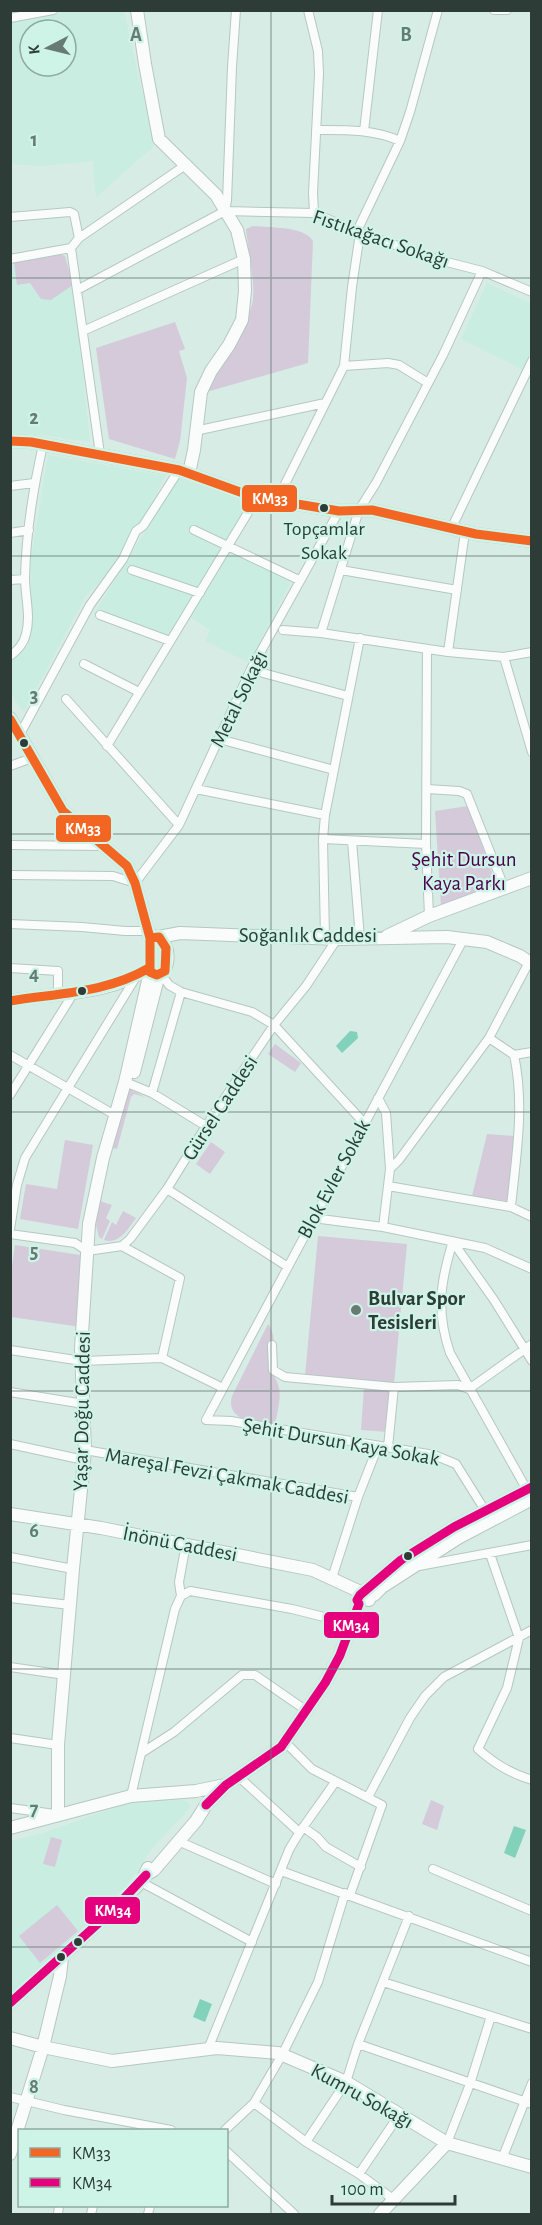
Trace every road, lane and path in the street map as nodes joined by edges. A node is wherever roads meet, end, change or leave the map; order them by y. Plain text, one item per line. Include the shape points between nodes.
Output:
1 (52, 10) edge
2 (137, 10) edge
3 (309, 10) edge
4 (378, 10) edge
5 (438, 10) edge
6 (494, 10) edge
7 (507, 10) edge
8 (234, 11) edge
9 (10, 18) edge
10 (316, 130) junction
11 (364, 131) junction
12 (400, 141) junction
13 (187, 164) junction
14 (225, 211) junction
15 (314, 213) junction
16 (10, 218) edge
17 (359, 232) junction
18 (79, 238) junction
19 (71, 248) junction
20 (10, 259) edge
21 (244, 259) junction
22 (482, 271) junction
23 (77, 290) junction
24 (531, 292) edge
25 (83, 332) junction
26 (531, 361) edge
27 (344, 366) junction
28 (529, 374) edge
29 (428, 383) junction
30 (325, 403) junction
31 (195, 431) junction
32 (10, 441) edge
33 (43, 445) junction
34 (100, 454) junction
35 (184, 471) junction
36 (34, 483) junction
37 (10, 486) edge
38 (258, 496) junction
39 (278, 500) junction
40 (359, 510) junction
41 (339, 511) junction
42 (451, 529) junction
43 (29, 530) junction
44 (194, 530) dead end
45 (465, 532) junction
46 (10, 533) edge
47 (531, 541) edge
48 (227, 546) junction
49 (132, 570) dead end
50 (341, 570) junction
51 (25, 579) junction
52 (10, 580) edge
53 (299, 580) junction
54 (457, 590) junction
55 (200, 593) junction
56 (100, 615) dead end
57 (283, 630) dead end
58 (321, 633) junction
59 (360, 638) junction
60 (170, 641) junction
61 (10, 644) edge
62 (427, 649) junction
63 (448, 652) junction
64 (531, 652) edge
65 (13, 654) edge
66 (504, 657) junction
67 (84, 664) dead end
68 (263, 673) dead end
69 (139, 692) junction
70 (348, 696) junction
71 (66, 699) dead end
72 (12, 721) edge
73 (20, 734) junction
74 (219, 739) junction
75 (107, 746) junction
76 (531, 752) edge
77 (32, 758) junction
78 (10, 766) edge
79 (334, 770) junction
80 (196, 789) junction
81 (427, 789) junction
82 (325, 814) junction
83 (179, 825) junction
84 (323, 839) junction
85 (352, 841) junction
86 (426, 844) junction
87 (10, 845) edge
88 (106, 846) junction
89 (10, 875) edge
90 (531, 878) edge
91 (135, 883) junction
92 (504, 887) junction
93 (429, 915) junction
94 (10, 924) edge
95 (155, 937) junction
96 (383, 937) junction
97 (360, 938) junction
98 (331, 939) junction
99 (463, 940) junction
100 (530, 963) edge
101 (10, 968) edge
102 (155, 972) junction
103 (136, 976) junction
104 (181, 992) junction
105 (73, 994) junction
106 (58, 996) junction
107 (11, 1001) edge
108 (274, 1025) junction
109 (489, 1038) junction
110 (531, 1052) edge
111 (10, 1055) edge
112 (514, 1055) junction
113 (28, 1065) junction
114 (125, 1082) junction
115 (67, 1087) junction
116 (152, 1093) junction
117 (10, 1095) edge
118 (378, 1098) junction
119 (115, 1115) junction
120 (365, 1124) junction
121 (206, 1126) junction
122 (390, 1169) junction
123 (15, 1176) edge
124 (388, 1186) junction
125 (167, 1189) junction
126 (511, 1207) junction
127 (531, 1217) edge
128 (313, 1218) junction
129 (383, 1227) junction
130 (10, 1229) edge
131 (10, 1234) edge
132 (453, 1241) junction
133 (122, 1246) junction
134 (87, 1251) junction
135 (288, 1267) junction
136 (531, 1269) edge
137 (272, 1345) dead end
138 (528, 1346) edge
139 (10, 1350) edge
140 (162, 1358) junction
141 (531, 1360) edge
142 (82, 1361) junction
143 (394, 1387) junction
144 (224, 1388) junction
145 (470, 1389) junction
146 (10, 1392) edge
147 (84, 1404) junction
148 (206, 1420) joint
149 (10, 1444) edge
150 (378, 1446) junction
151 (388, 1448) junction
152 (84, 1455) junction
153 (530, 1492) edge
154 (358, 1497) junction
155 (486, 1512) junction
156 (10, 1514) edge
157 (77, 1525) junction
158 (186, 1544) junction
159 (531, 1545) edge
160 (489, 1554) junction
161 (10, 1557) edge
162 (412, 1568) junction
163 (73, 1569) junction
164 (332, 1578) junction
165 (181, 1596) junction
166 (10, 1598) edge
167 (362, 1600) junction
168 (70, 1605) junction
169 (352, 1624) junction
170 (531, 1630) edge
171 (519, 1638) junction
172 (10, 1667) edge
173 (65, 1676) junction
174 (307, 1711) junction
175 (10, 1738) edge
176 (285, 1742) junction
177 (58, 1744) junction
178 (143, 1752) junction
179 (239, 1777) junction
180 (531, 1780) edge
181 (334, 1782) junction
182 (226, 1785) junction
183 (131, 1796) junction
184 (368, 1797) junction
185 (206, 1805) junction
186 (10, 1808) edge
187 (58, 1814) junction
188 (10, 1828) edge
189 (301, 1829) junction
190 (178, 1841) junction
191 (361, 1867) junction
192 (434, 1869) dead end
193 (281, 1871) junction
194 (143, 1878) junction
195 (276, 1884) junction
196 (348, 1894) junction
197 (531, 1911) edge
198 (410, 1916) junction
199 (252, 1942) junction
200 (62, 1957) junction
201 (531, 1962) edge
202 (382, 1982) junction
203 (10, 2003) edge
204 (491, 2016) junction
205 (531, 2029) edge
206 (10, 2038) edge
207 (358, 2044) junction
208 (43, 2047) junction
209 (208, 2049) junction
210 (282, 2055) junction
211 (346, 2082) junction
212 (531, 2083) edge
213 (470, 2084) junction
214 (10, 2097) edge
215 (26, 2100) junction
216 (254, 2103) junction
217 (528, 2103) edge
218 (399, 2115) junction
219 (166, 2129) edge
220 (226, 2129) edge
221 (306, 2142) junction
222 (447, 2143) junction
223 (228, 2153) edge
224 (10, 2154) edge
225 (502, 2158) junction
226 (531, 2168) edge
227 (359, 2174) junction
228 (393, 2199) junction
229 (294, 2214) edge
230 (380, 2214) edge

1 - 9 street
2 - 13 street via 159,139
3 - 10 street via 318,51
4 - 11 street
5 - 12 street
6 - 7 street
8 - 14 street
10 - 11 street
10 - 15 street
11 - 12 street
12 - 17 street
13 - 14 street via 216,195
13 - 18 street
14 - 15 street, Fıstıkağacı Sokağı
14 - 21 street via 237,230
14 - 23 street
15 - 17 street, Fıstıkağacı Sokağı
16 - 18 street via 70,212 74,214
17 - 22 street, Fıstıkağacı Sokağı
17 - 27 street
18 - 19 street
19 - 20 street
19 - 23 street
21 - 25 street
21 - 31 street via 242,320 201,392
22 - 24 street, Fıstıkağacı Sokağı
22 - 29 street
23 - 25 street
25 - 34 street
26 - 28 street
27 - 29 street via 399,365
27 - 30 street
28 - 42 street
29 - 40 street
30 - 31 street
30 - 39 street
31 - 35 street via 194,450
32 - 33 street
33 - 34 street
33 - 36 street
34 - 35 street
35 - 38 street
35 - 73 street via 136,531 123,559 90,605
36 - 37 street
36 - 43 street
38 - 39 street
38 - 48 street
39 - 41 street
40 - 41 street
40 - 42 street
40 - 50 street
41 - 53 street, Metal Sokağı
42 - 45 street
43 - 46 street
43 - 51 street
44 - 48 street
45 - 47 street
45 - 54 street
48 - 53 street
48 - 55 street
49 - 55 street
50 - 54 street
50 - 58 street
51 - 52 street
51 - 65 street via 27,627
53 - 74 street, Metal Sokağı
54 - 63 street
55 - 60 street
56 - 60 street
57 - 58 street
58 - 59 street
59 - 62 street
59 - 70 street
60 - 69 street
61 - 65 street
62 - 63 street
62 - 81 street
63 - 66 street
64 - 66 street
66 - 76 street
67 - 69 street
68 - 70 street
69 - 75 street
70 - 79 street
71 - 75 street
72 - 73 street
73 - 77 street
74 - 79 street
74 - 80 street, Metal Sokağı
75 - 83 street
77 - 78 street
77 - 88 street via 63,811
79 - 82 street
80 - 82 street
80 - 83 street, Metal Sokağı
81 - 86 street
81 - 92 street via 468,794
82 - 84 street
83 - 91 street, Metal Sokağı
84 - 85 street
84 - 98 street
85 - 86 street
85 - 97 street
86 - 93 street
87 - 88 street
88 - 91 street via 127,866
89 - 91 street via 113,876
90 - 92 street, Soğanlık Caddesi
91 - 95 street
92 - 93 street, Soğanlık Caddesi
93 - 96 street, Soğanlık Caddesi
94 - 95 street via 82,927
95 - 98 street, Soğanlık Caddesi via 180,933
95 - 102 street
95 - 102 street via 166,966
96 - 97 street, Soğanlık Caddesi
96 - 99 street
97 - 98 street, Soğanlık Caddesi
98 - 108 street, Gürsel Caddesi via 306,986
99 - 100 street via 487,942
99 - 118 street, Blok Evler Sokak
100 - 109 street
101 - 106 street via 58,971
102 - 103 street
102 - 104 street
102 - 114 street, Yaşar Doğu Caddesi
103 - 105 street
103 - 115 street
104 - 108 street via 252,1012
104 - 116 street
105 - 106 street
105 - 113 street
106 - 107 street
108 - 120 street
108 - 121 street, Gürsel Caddesi
109 - 112 street
109 - 122 street
110 - 112 street
111 - 113 street
112 - 126 street via 520,1082
113 - 115 street
113 - 117 street
114 - 116 street
114 - 119 street, Yaşar Doğu Caddesi
115 - 119 street
115 - 123 street
116 - 121 street
118 - 120 street, Blok Evler Sokak
118 - 122 street via 386,1113
119 - 134 street, Yaşar Doğu Caddesi via 89,1224
120 - 128 street, Blok Evler Sokak
121 - 125 street, Gürsel Caddesi
122 - 124 street
123 - 130 street
124 - 126 street
124 - 129 street
125 - 133 street, Gürsel Caddesi
125 - 135 street
126 - 127 street
128 - 129 street
128 - 135 street, Blok Evler Sokak
129 - 132 street
131 - 134 street via 75,1243
132 - 136 street via 485,1248
132 - 138 street
132 - 145 street via 442,1275 440,1307 450,1353
133 - 134 street
133 - 140 street via 180,1278
134 - 142 street, Yaşar Doğu Caddesi
135 - 144 street, Blok Evler Sokak
137 - 143 street via 273,1370 285,1377
138 - 141 street
138 - 145 street
139 - 142 street
140 - 142 street
140 - 144 street
142 - 147 street, Yaşar Doğu Caddesi
143 - 145 street via 458,1385
143 - 151 street
144 - 148 street, Blok Evler Sokak
145 - 153 street
146 - 147 street
147 - 152 street, Yaşar Doğu Caddesi
148 - 150 street, Şehit Dursun Kaya Sokak
149 - 152 street, Mareşal Fevzi Çakmak Caddesi
150 - 151 street, Şehit Dursun Kaya Sokak
150 - 154 street
151 - 155 street, Şehit Dursun Kaya Sokak via 434,1455 456,1464
152 - 154 street, Mareşal Fevzi Çakmak Caddesi
152 - 157 street, Yaşar Doğu Caddesi
153 - 155 street
153 - 162 street
154 - 164 street, Mareşal Fevzi Çakmak Caddesi
155 - 167 street via 401,1560
156 - 157 street, İnönü Caddesi
157 - 158 street, İnönü Caddesi
157 - 163 street, Yaşar Doğu Caddesi
158 - 164 street, İnönü Caddesi via 313,1570
158 - 165 street via 179,1582
159 - 160 street
160 - 162 street
160 - 171 street
161 - 163 street
162 - 167 street
163 - 168 street, Yaşar Doğu Caddesi
164 - 167 street, İnönü Caddesi via 348,1585
165 - 169 street via 201,1593
165 - 178 street
166 - 168 street
167 - 169 street
168 - 173 street, Yaşar Doğu Caddesi
169 - 174 street via 335,1664
170 - 171 street
171 - 180 street via 507,1688 478,1749 495,1764
171 - 184 street via 444,1677 425,1696
172 - 173 street
173 - 177 street, Yaşar Doğu Caddesi
174 - 176 street
174 - 178 street via 255,1675 242,1675 174,1732
175 - 177 street
176 - 179 street
176 - 181 street via 312,1769
177 - 187 street
178 - 183 street
179 - 182 street
179 - 189 street
181 - 184 street
181 - 189 street
182 - 183 street
182 - 185 street
183 - 187 street
184 - 191 street via 382,1805
185 - 190 street
185 - 194 street via 190,1815
186 - 187 street
187 - 188 street
189 - 191 street
189 - 193 street
190 - 194 street
190 - 195 street
191 - 196 street
192 - 197 street
193 - 195 street
193 - 196 street
194 - 199 street
194 - 200 street
195 - 199 street
196 - 198 street
196 - 210 street via 318,1982
198 - 201 street
198 - 202 street
199 - 209 street
200 - 203 street
200 - 208 street
202 - 204 street
202 - 207 street
204 - 205 street
204 - 213 street
206 - 208 street, Kumru Sokağı
207 - 211 street
207 - 213 street
208 - 209 street, Kumru Sokağı via 112,2061
208 - 215 street
209 - 210 street, Kumru Sokağı
210 - 211 street, Kumru Sokağı
210 - 216 street
211 - 218 street, Kumru Sokağı
211 - 221 street
212 - 217 street
213 - 217 street
213 - 222 street
214 - 215 street
215 - 219 street
215 - 224 street
216 - 220 street
216 - 221 street
217 - 225 street
218 - 222 street, Kumru Sokağı
218 - 227 street
221 - 227 street
222 - 225 street, Kumru Sokağı
222 - 228 street
223 - 229 street
225 - 226 street, Kumru Sokağı
227 - 228 street
228 - 230 street

